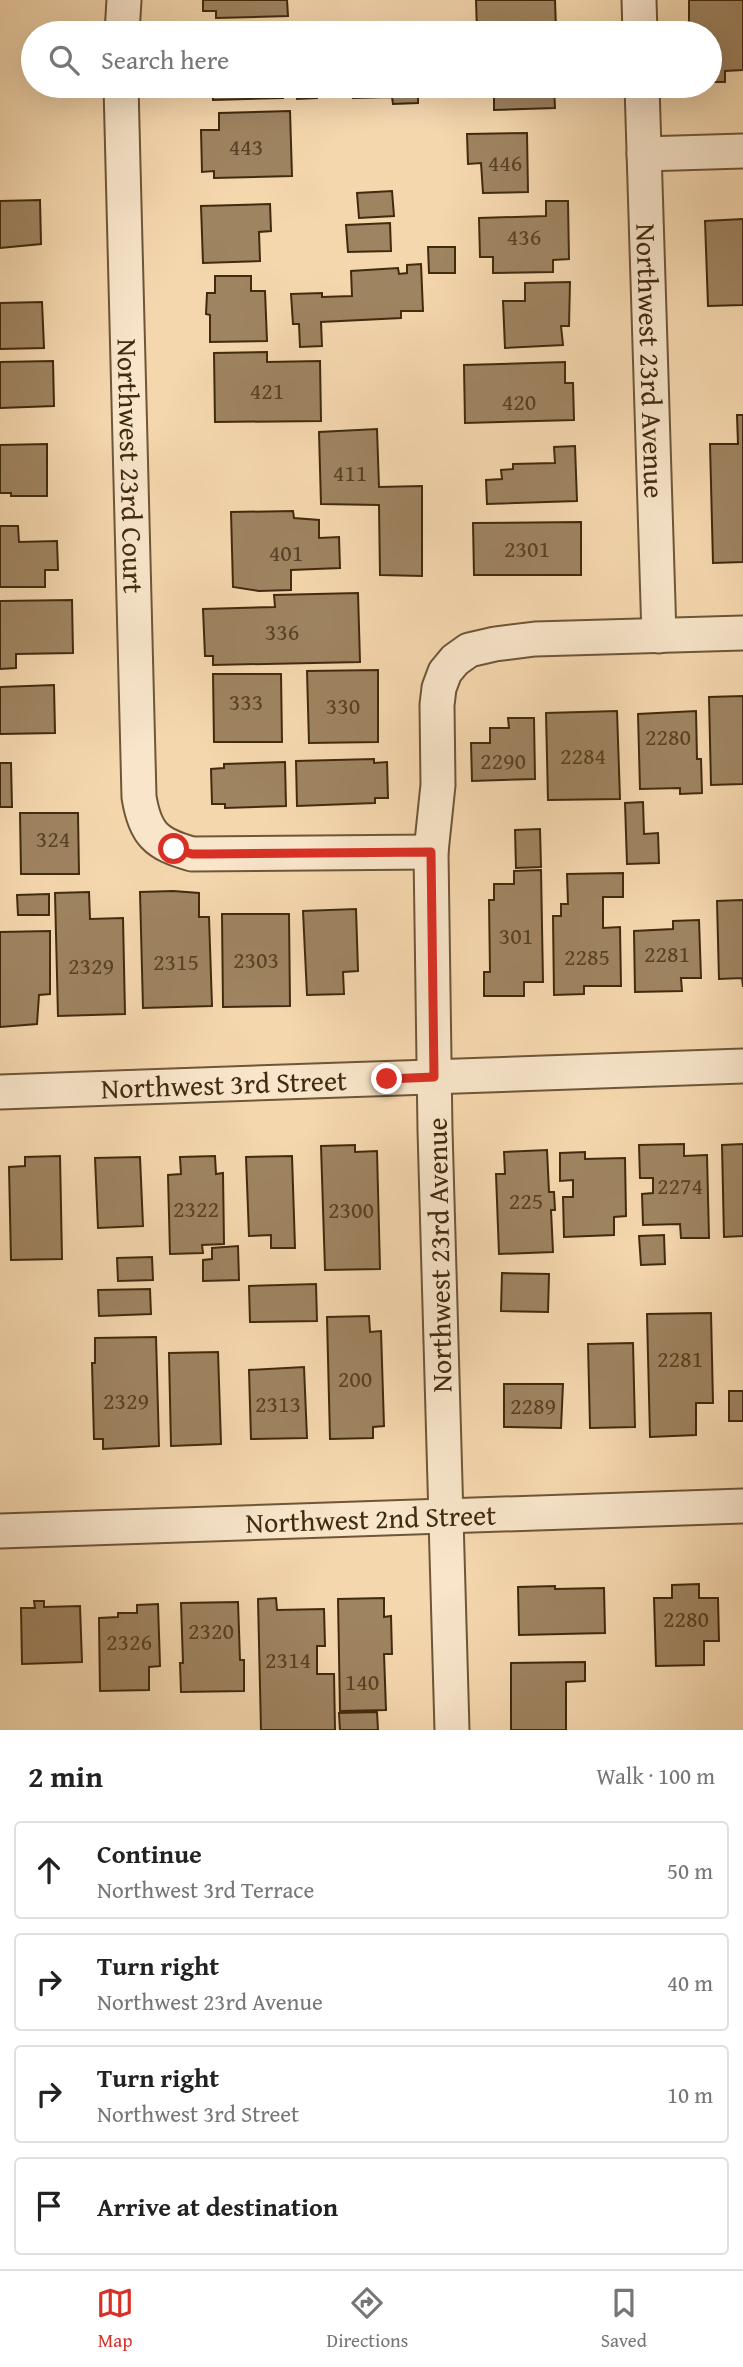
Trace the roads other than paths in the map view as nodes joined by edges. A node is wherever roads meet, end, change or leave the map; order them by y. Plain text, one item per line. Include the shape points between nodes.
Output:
1 (124, 0) edge
2 (639, 0) edge
3 (123, 21) edge
4 (640, 21) edge
5 (121, 98) edge
6 (642, 98) edge
7 (743, 151) edge
8 (644, 154) junction
9 (743, 633) edge
10 (659, 636) junction
11 (431, 852) junction
12 (743, 1066) edge
13 (434, 1077) junction
14 (0, 1092) edge
15 (743, 1506) edge
16 (446, 1516) junction
17 (0, 1531) edge
18 (452, 1730) edge

1 - 3 street
2 - 4 street
5 - 11 street, Northwest 23rd Court via 142,816 159,841 200,854
6 - 8 street, Northwest 23rd Avenue
7 - 8 street
8 - 10 street, Northwest 23rd Avenue
9 - 10 street
10 - 11 street, Northwest 23rd Avenue via 535,639 469,650 455,660 439,688 438,785
11 - 13 street, Northwest 23rd Avenue
12 - 13 street, Northwest 3rd Street
13 - 14 street, Northwest 3rd Street
13 - 16 street, Northwest 23rd Avenue
15 - 16 street, Northwest 2nd Street
16 - 17 street, Northwest 2nd Street
16 - 18 street, Northwest 23rd Avenue

